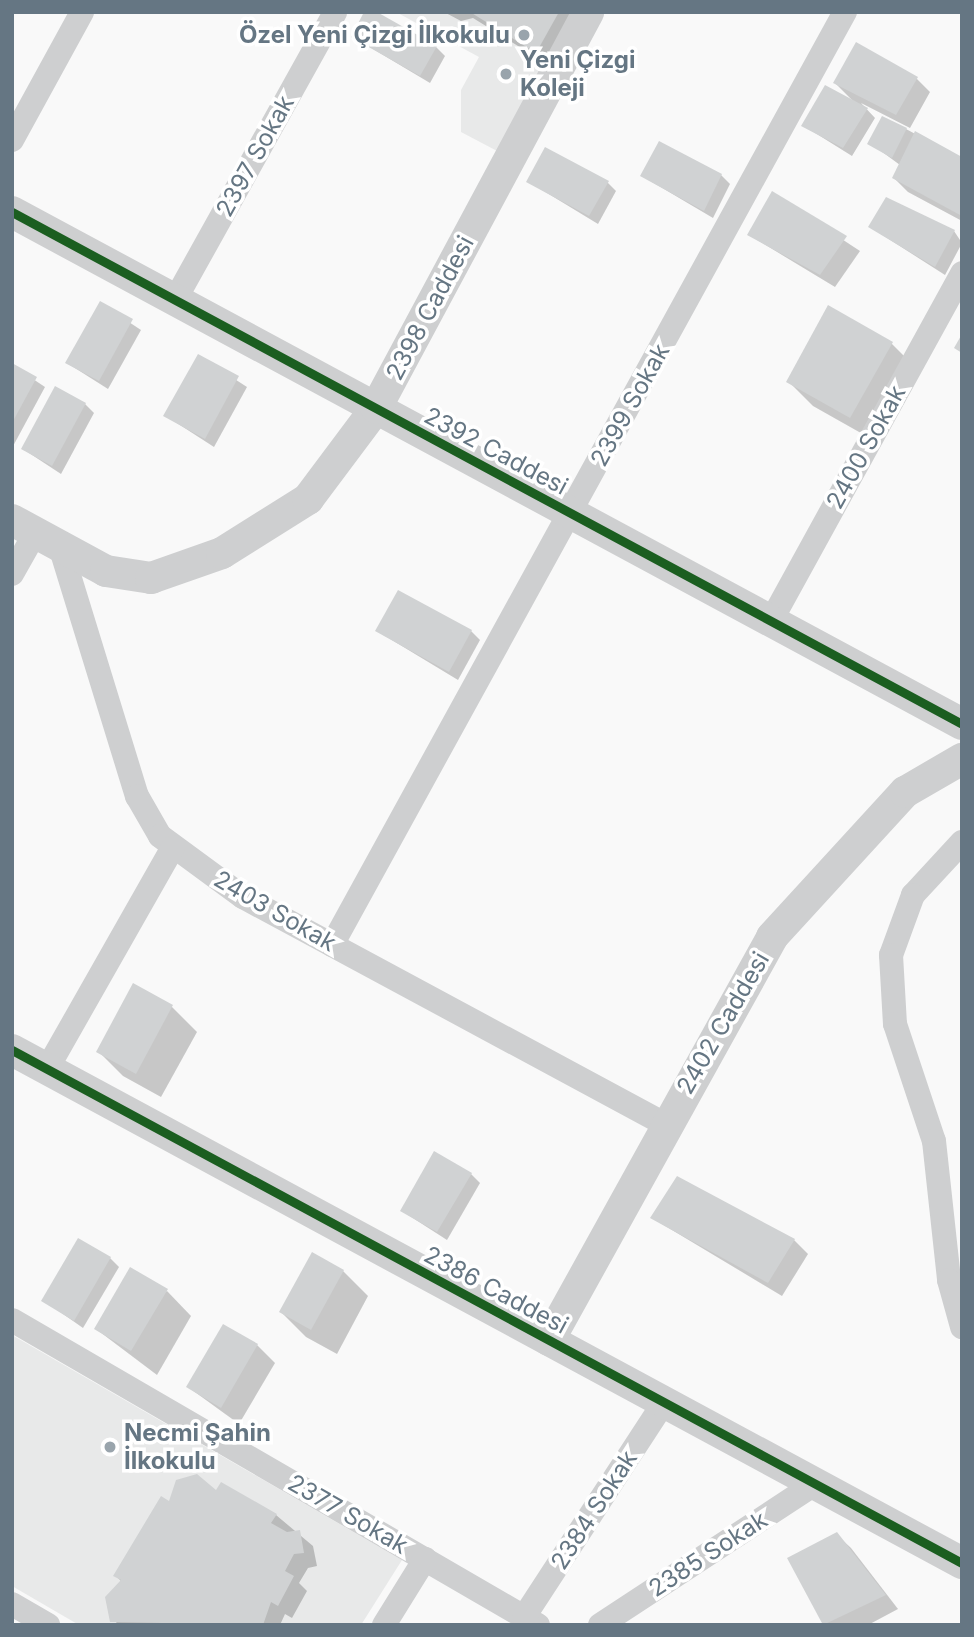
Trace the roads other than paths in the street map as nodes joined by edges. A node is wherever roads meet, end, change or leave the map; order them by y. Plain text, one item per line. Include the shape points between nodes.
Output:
1 (82, 12) edge
2 (335, 12) edge
3 (588, 12) edge
4 (845, 12) edge
5 (12, 140) edge
6 (12, 212) edge
7 (962, 274) edge
8 (175, 300) junction
9 (376, 408) junction
10 (570, 513) junction
11 (36, 533) edge
12 (12, 574) edge
13 (771, 621) junction
14 (962, 724) edge
15 (962, 759) edge
16 (962, 842) edge
17 (173, 847) junction
18 (332, 945) junction
19 (12, 1050) edge
20 (47, 1069) junction
21 (665, 1124) junction
22 (12, 1320) edge
23 (962, 1327) edge
24 (549, 1340) junction
25 (664, 1402) junction
26 (816, 1484) junction
27 (425, 1559) junction
28 (962, 1563) edge
29 (12, 1604) edge
30 (531, 1621) edge
31 (48, 1625) edge
32 (384, 1625) edge
33 (600, 1625) edge

1 - 5 street
2 - 8 street, 2397 Sokak
3 - 9 street, 2398 Caddesi
4 - 10 street, 2399 Sokak
6 - 8 street, 2392 Caddesi
7 - 13 street, 2400 Sokak
8 - 9 street, 2392 Caddesi
9 - 10 street, 2392 Caddesi
9 - 11 street, 2398 Caddesi via 308,499 222,553 151,578 127,578
10 - 13 street, 2392 Caddesi
10 - 18 street, 2399 Sokak
11 - 12 street
11 - 17 street, 2403 Sokak via 137,796 151,824
13 - 14 street, 2392 Caddesi
15 - 21 street, 2402 Caddesi via 905,792 790,912
16 - 23 street via 914,895 891,955 895,1024 934,1141 949,1280
17 - 18 street, 2403 Sokak via 243,897
17 - 20 street
18 - 21 street, 2403 Sokak
19 - 20 street, 2386 Caddesi
20 - 24 street, 2386 Caddesi
21 - 24 street, 2402 Caddesi
22 - 27 street, 2377 Sokak
24 - 25 street, 2386 Caddesi
25 - 26 street, 2386 Caddesi
25 - 30 street, 2384 Sokak
26 - 28 street, 2386 Caddesi
26 - 33 street, 2385 Sokak
27 - 30 street, 2377 Sokak
27 - 32 street
29 - 31 street

